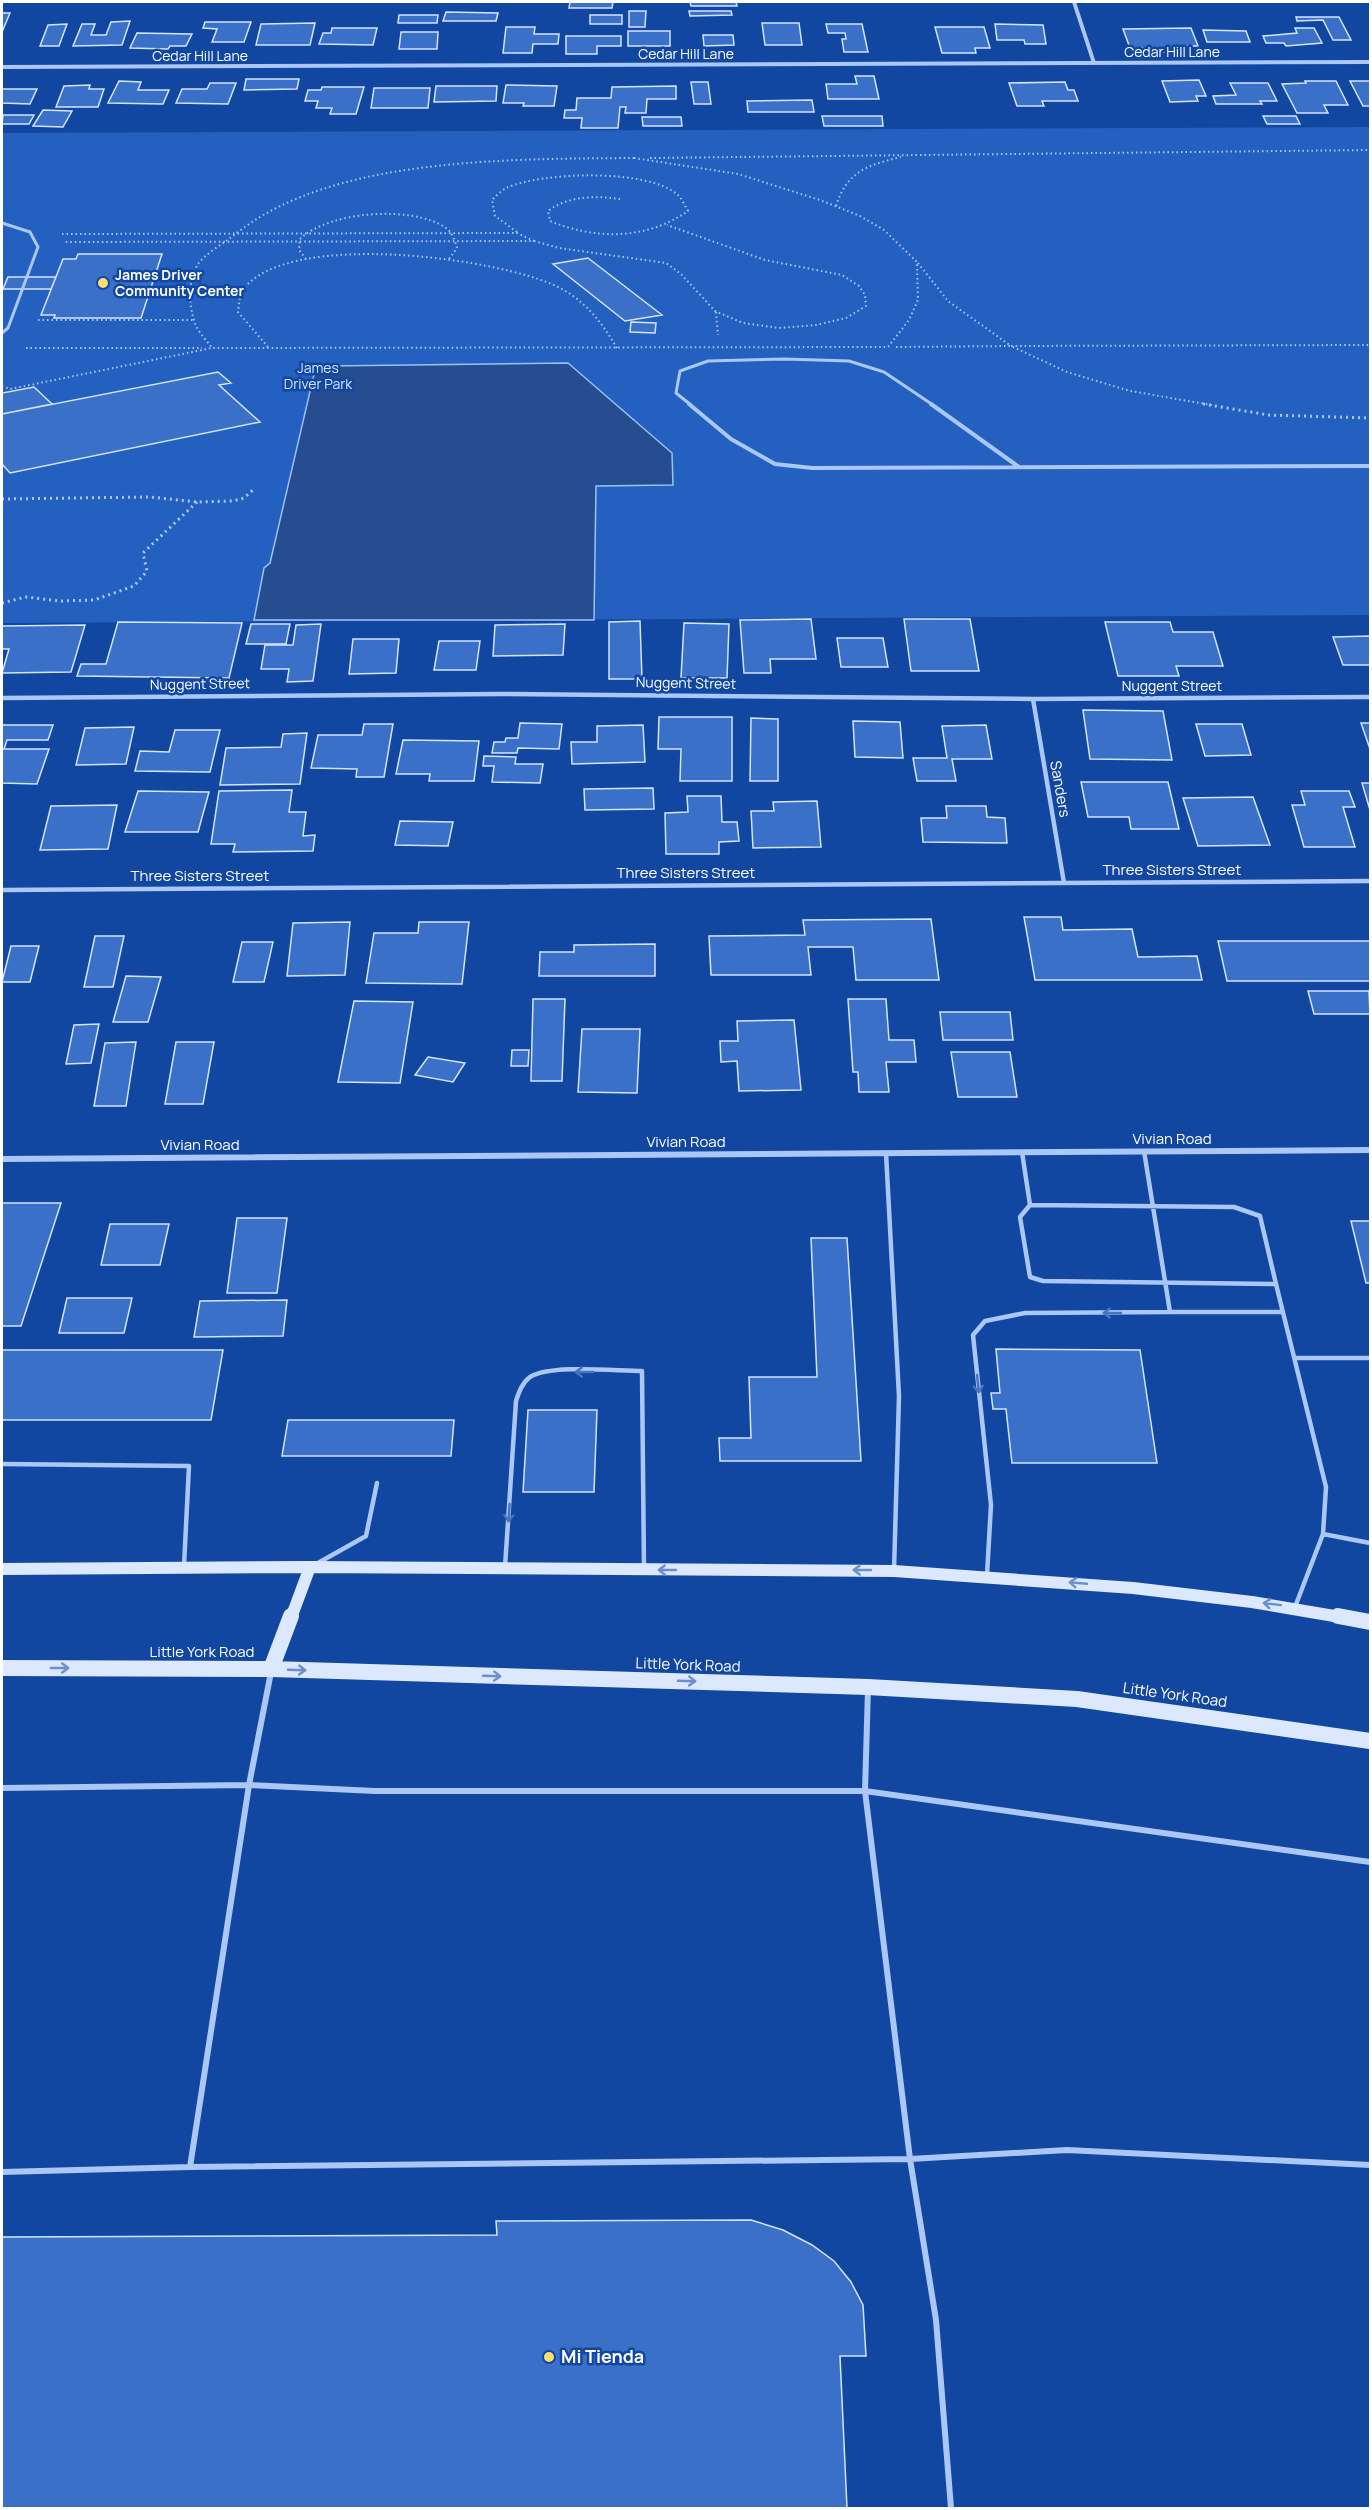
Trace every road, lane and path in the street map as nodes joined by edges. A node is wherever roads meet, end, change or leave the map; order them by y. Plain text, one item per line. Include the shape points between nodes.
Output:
1 (1074, 2) edge
2 (1371, 62) edge
3 (1094, 63) junction
4 (2, 67) edge
5 (1371, 150) edge
6 (908, 155) junction
7 (634, 158) junction
8 (621, 199) dead end
9 (836, 206) junction
10 (2, 224) edge
11 (667, 225) junction
12 (517, 233) junction
13 (61, 234) dead end
14 (305, 234) junction
15 (451, 234) junction
16 (231, 235) junction
17 (455, 241) junction
18 (534, 241) junction
19 (57, 242) dead end
20 (223, 242) junction
21 (300, 242) junction
22 (307, 259) junction
23 (449, 259) junction
24 (917, 262) junction
25 (716, 312) junction
26 (37, 320) dead end
27 (195, 320) junction
28 (2, 333) edge
29 (1371, 345) edge
30 (1011, 346) junction
31 (888, 347) junction
32 (25, 348) dead end
33 (212, 348) junction
34 (269, 348) junction
35 (617, 348) junction
36 (719, 348) junction
37 (2, 386) edge
38 (1371, 418) edge
39 (1371, 466) edge
40 (1019, 467) junction
41 (253, 490) dead end
42 (2, 499) edge
43 (197, 502) junction
44 (2, 603) edge
45 (1371, 697) edge
46 (2, 698) edge
47 (1033, 699) junction
48 (1371, 881) edge
49 (1064, 883) junction
50 (2, 890) edge
51 (1371, 1150) edge
52 (1144, 1151) junction
53 (1022, 1152) junction
54 (886, 1153) junction
55 (2, 1159) edge
56 (1030, 1205) junction
57 (1154, 1206) junction
58 (1167, 1283) junction
59 (1276, 1284) junction
60 (1170, 1312) junction
61 (1283, 1312) junction
62 (1295, 1358) junction
63 (1371, 1358) edge
64 (2, 1464) edge
65 (377, 1483) dead end
66 (1323, 1534) junction
67 (1371, 1543) edge
68 (310, 1567) junction
69 (184, 1568) junction
70 (2, 1569) edge
71 (505, 1569) junction
72 (644, 1569) junction
73 (894, 1571) junction
74 (987, 1575) junction
75 (1294, 1607) junction
76 (1371, 1622) edge
77 (2, 1668) edge
78 (271, 1669) junction
79 (868, 1687) junction
80 (1371, 1741) edge
81 (249, 1785) junction
82 (2, 1788) edge
83 (865, 1791) junction
84 (1371, 1862) edge
85 (910, 2159) junction
86 (1371, 2165) edge
87 (190, 2167) junction
88 (2, 2172) edge
89 (951, 2508) edge

1 - 3 street
2 - 3 street, Cedar Hill Lane
3 - 4 street, Cedar Hill Lane
5 - 6 path
6 - 7 path
6 - 9 path via 872,164 851,176 840,189
7 - 9 path via 738,174
7 - 16 path via 479,162 410,170 329,188 262,215
8 - 11 path via 602,196 557,203 548,211 550,221 589,232 625,233
9 - 24 path via 884,230
10 - 28 lane via 30,232 38,247 8,328
11 - 12 path via 688,211 677,194 634,179 560,176 505,189 492,200 495,216
11 - 25 path via 765,260 842,275 859,286 866,306 847,318 792,328 749,324
12 - 15 path
12 - 18 path
13 - 16 path
14 - 15 path
14 - 15 path via 332,220 381,215 434,222
14 - 16 path
14 - 21 path
15 - 17 path
16 - 20 path
17 - 18 path
17 - 21 path
17 - 23 path via 457,248
18 - 25 path via 666,263 681,272
19 - 20 path
20 - 21 path
20 - 27 path via 196,266 190,302
21 - 22 path via 298,250
22 - 23 path via 384,252
22 - 34 path via 268,272 252,281 241,294 238,312
23 - 35 path via 512,271 557,286 584,303 601,321
24 - 30 path via 948,301
24 - 31 path via 918,300 909,320
25 - 36 path
26 - 27 path
27 - 33 path
29 - 30 path
30 - 31 path
30 - 38 path via 1067,372 1130,391 1269,415
31 - 36 path
32 - 33 path
33 - 34 path
33 - 37 path via 10,389
34 - 35 path
35 - 36 path
39 - 40 lane
40 - 40 lane via 812,468 775,464 731,439 676,393 680,371 708,361 849,362 884,372
41 - 43 path via 233,501
42 - 43 path via 150,497
43 - 44 path via 143,553 147,571 134,586 94,600 26,597
45 - 47 street, Nuggent Street
46 - 47 street, Nuggent Street via 513,694
47 - 49 street, Sanders
48 - 49 street, Three Sisters Street
49 - 50 street, Three Sisters Street
51 - 52 street, Vivian Road
52 - 53 street, Vivian Road
52 - 57 lane
53 - 54 street, Vivian Road
53 - 56 lane
54 - 55 street, Vivian Road
54 - 73 lane via 899,1396
56 - 57 lane
56 - 58 lane via 1020,1217 1030,1277 1043,1281
57 - 58 lane
57 - 59 lane via 1234,1207 1260,1216
58 - 59 lane
58 - 60 lane
59 - 61 lane
60 - 61 lane
60 -> 74 lane via 1025,1313 985,1320 973,1335 991,1505
61 - 62 lane
62 - 63 lane
62 - 66 lane via 1326,1487
64 - 69 lane via 189,1466
65 - 68 lane via 366,1536
66 - 67 lane
66 - 75 lane
68 - 69 main road
68 - 71 main road
68 - 78 main road
69 - 70 main road
71 - 72 main road
72 -> 71 lane via 642,1371 547,1372 531,1377 522,1386 516,1401
73 -> 72 main road
73 - 74 main road
75 -> 74 main road
75 - 76 main road
77 -> 78 main road, Little York Road
78 -> 79 main road, Little York Road
78 - 81 lane
79 - 80 main road, Little York Road via 1077,1699
79 - 83 lane
81 - 82 lane
81 - 83 lane via 386,1791
81 - 87 lane
83 - 84 lane
83 - 85 lane
85 - 86 lane via 1067,2150
85 - 87 lane
85 - 89 lane via 936,2320
87 - 88 lane

